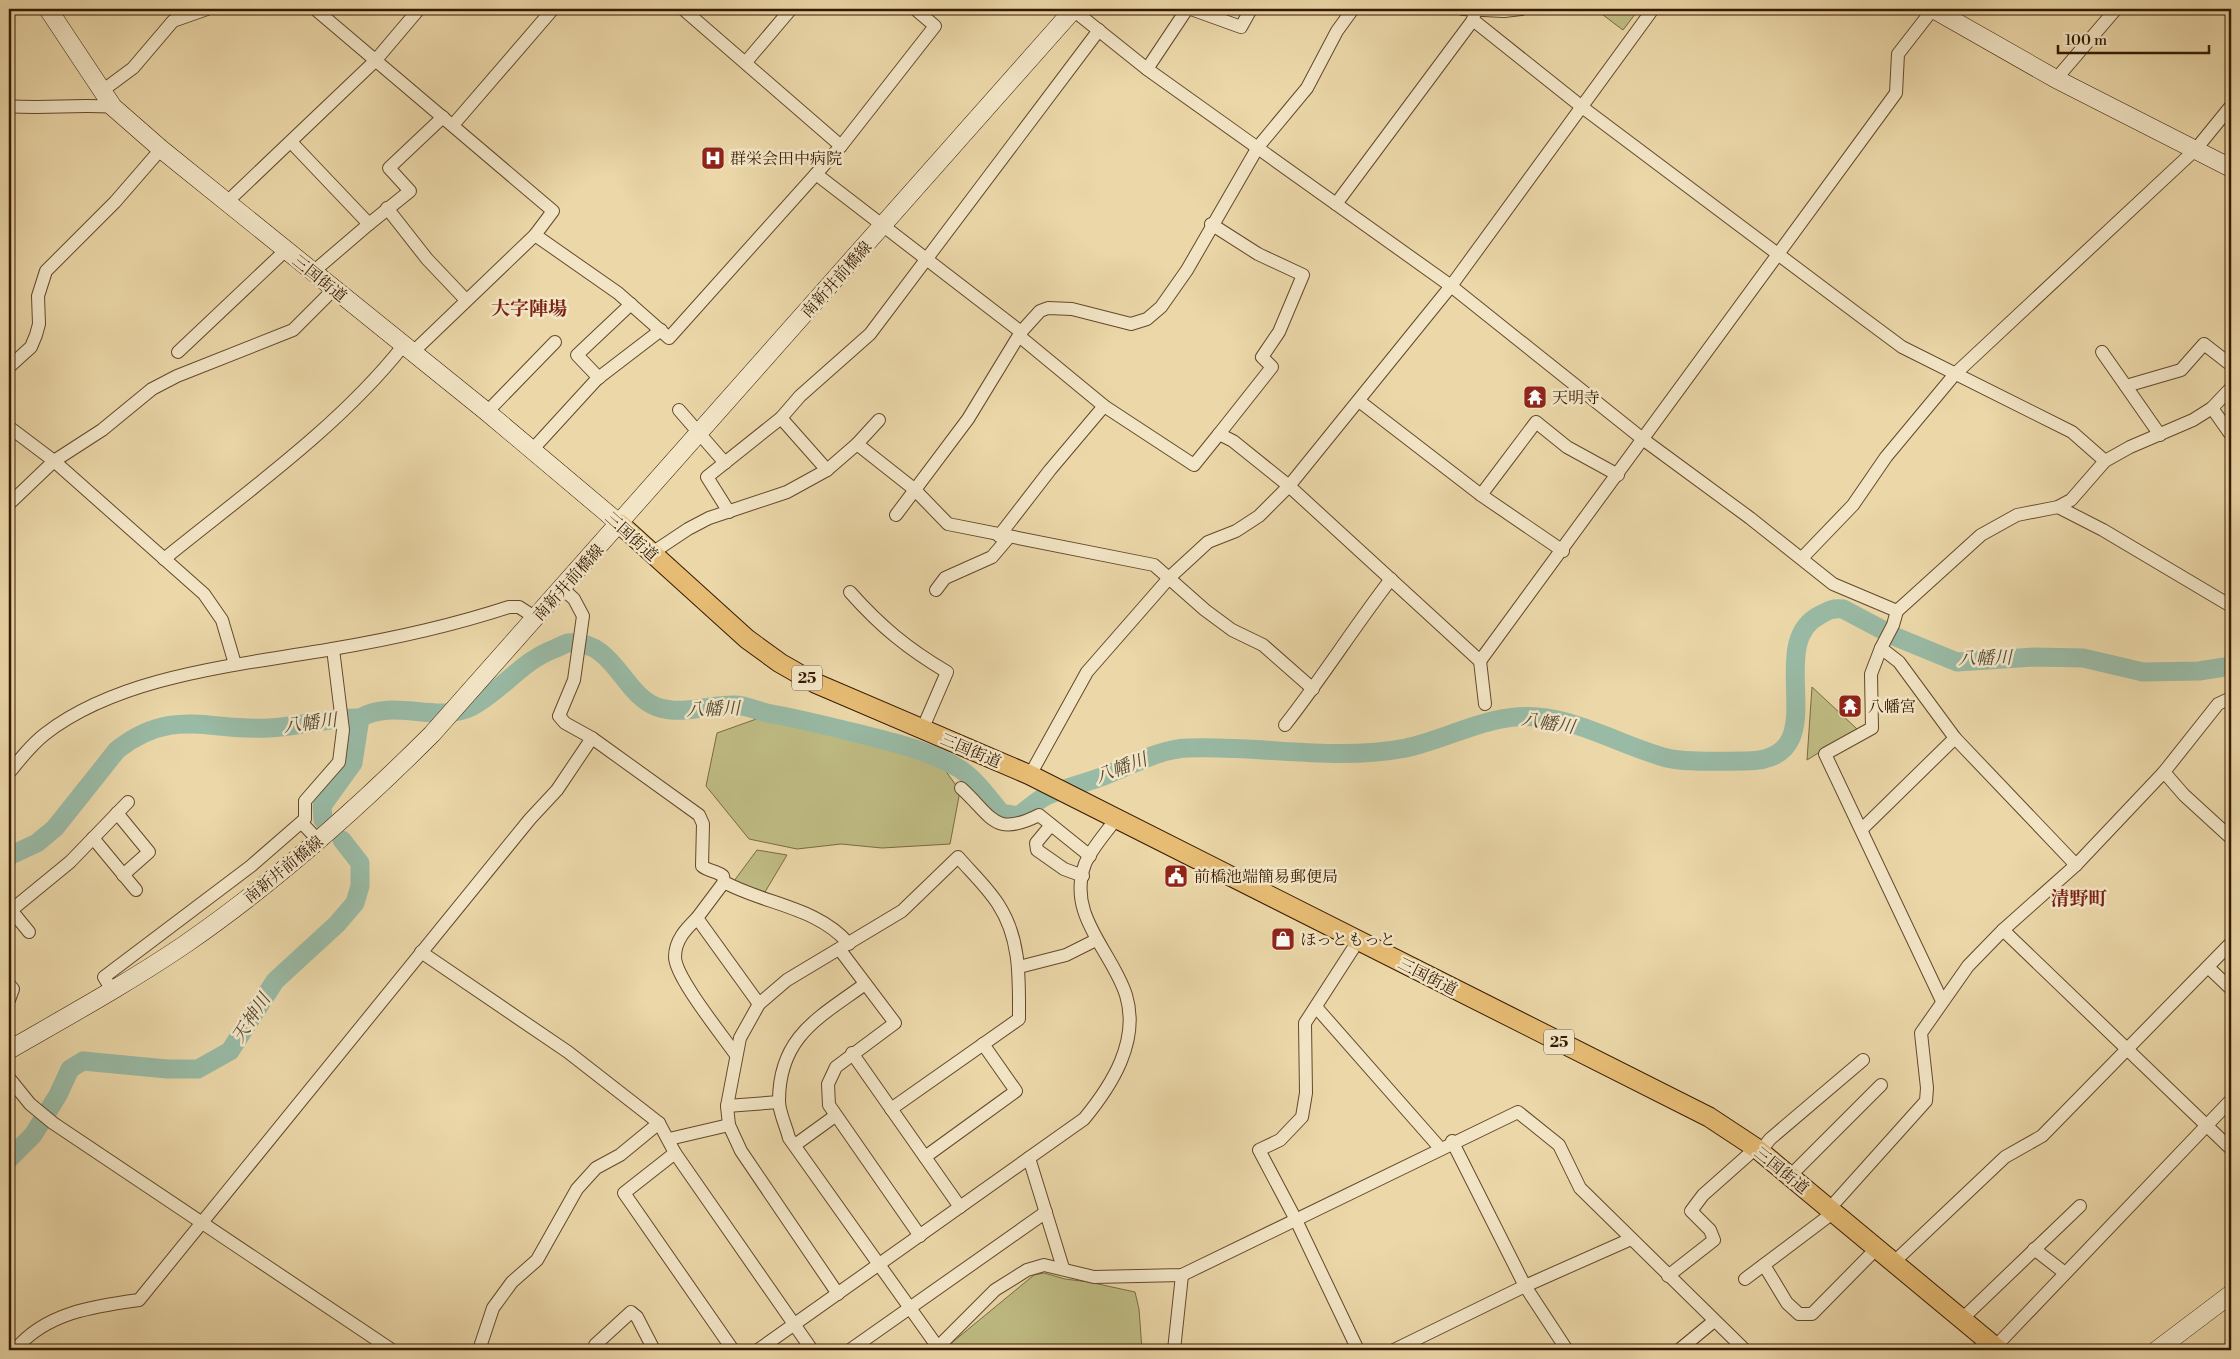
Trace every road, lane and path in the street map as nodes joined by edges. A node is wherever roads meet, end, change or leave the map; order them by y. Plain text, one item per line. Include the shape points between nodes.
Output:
1 (48, 9) edge
2 (207, 9) edge
3 (315, 9) edge
4 (419, 9) edge
5 (553, 9) edge
6 (682, 9) edge
7 (791, 9) edge
8 (914, 9) edge
9 (1073, 9) edge
10 (1189, 9) edge
11 (1251, 9) edge
12 (1353, 9) edge
13 (1521, 9) edge
14 (1653, 9) edge
15 (1933, 9) edge
16 (2116, 9) edge
17 (1470, 13) edge
18 (1099, 30) junction
19 (375, 61) junction
20 (746, 62) junction
21 (1147, 69) junction
22 (2056, 79) junction
23 (102, 91) junction
24 (9, 106) edge
25 (113, 106) junction
26 (2231, 106) edge
27 (1582, 107) junction
28 (448, 121) junction
29 (292, 142) junction
30 (841, 146) junction
31 (1258, 147) junction
32 (2196, 148) junction
33 (161, 149) junction
34 (2231, 168) edge
35 (816, 174) junction
36 (227, 202) junction
37 (1336, 204) junction
38 (387, 208) junction
39 (369, 224) junction
40 (1211, 224) junction
41 (884, 225) junction
42 (535, 235) junction
43 (286, 250) junction
44 (1779, 253) junction
45 (928, 258) junction
46 (313, 272) junction
47 (1451, 286) junction
48 (334, 289) junction
49 (466, 300) junction
50 (631, 304) junction
51 (660, 330) junction
52 (1020, 334) junction
53 (555, 342) dead end
54 (408, 350) junction
55 (178, 352) dead end
56 (2102, 352) dead end
57 (2231, 365) edge
58 (9, 367) edge
59 (1954, 374) junction
60 (599, 378) junction
61 (2126, 386) junction
62 (2231, 388) edge
63 (1359, 400) junction
64 (1104, 406) junction
65 (2212, 408) junction
66 (678, 410) dead end
67 (487, 412) junction
68 (781, 418) junction
69 (879, 420) dead end
70 (9, 427) edge
71 (700, 432) junction
72 (1219, 434) junction
73 (2160, 435) junction
74 (2231, 435) edge
75 (1644, 440) junction
76 (857, 444) junction
77 (532, 450) junction
78 (54, 461) junction
79 (2105, 461) junction
80 (725, 463) junction
81 (827, 470) junction
82 (1618, 475) junction
83 (1289, 486) junction
84 (914, 490) junction
85 (1481, 495) junction
86 (9, 504) edge
87 (2058, 507) junction
88 (730, 512) junction
89 (896, 515) dead end
90 (620, 524) junction
91 (1004, 536) junction
92 (1563, 551) junction
93 (652, 553) junction
94 (1802, 558) junction
95 (164, 559) junction
96 (1170, 578) junction
97 (1391, 579) junction
98 (562, 588) junction
99 (936, 590) dead end
100 (850, 592) dead end
101 (2231, 606) edge
102 (1897, 611) junction
103 (536, 618) junction
104 (1882, 644) junction
105 (332, 649) junction
106 (1480, 661) junction
107 (235, 664) junction
108 (1313, 689) junction
109 (2231, 698) edge
110 (1484, 704) dead end
111 (1285, 726) dead end
112 (922, 730) junction
113 (592, 738) junction
114 (1955, 738) junction
115 (2164, 772) junction
116 (9, 773) edge
117 (1030, 776) junction
118 (961, 788) dead end
119 (128, 802) dead end
120 (117, 813) junction
121 (1115, 820) junction
122 (302, 823) junction
123 (1051, 825) junction
124 (1862, 829) junction
125 (93, 838) junction
126 (2231, 838) edge
127 (319, 841) junction
128 (1090, 856) junction
129 (2076, 865) junction
130 (251, 866) junction
131 (123, 875) junction
132 (1083, 876) junction
133 (724, 882) junction
134 (265, 885) junction
135 (136, 890) dead end
136 (10, 911) edge
137 (697, 918) junction
138 (2003, 930) junction
139 (29, 932) dead end
140 (1096, 940) junction
141 (1358, 941) junction
142 (2231, 942) edge
143 (844, 947) junction
144 (421, 952) junction
145 (2208, 966) junction
146 (1019, 967) junction
147 (9, 984) edge
148 (866, 984) junction
149 (2231, 989) edge
150 (112, 990) junction
151 (9, 1000) edge
152 (1942, 1001) junction
153 (759, 1004) junction
154 (1316, 1007) junction
155 (983, 1044) junction
156 (2125, 1049) junction
157 (9, 1050) edge
158 (852, 1054) junction
159 (736, 1055) junction
160 (1863, 1060) dead end
161 (9, 1078) edge
162 (1881, 1085) dead end
163 (2231, 1100) edge
164 (779, 1102) junction
165 (727, 1106) junction
166 (891, 1109) junction
167 (835, 1116) junction
168 (658, 1123) junction
169 (729, 1125) junction
170 (2207, 1126) junction
171 (669, 1140) junction
172 (1452, 1141) junction
173 (795, 1145) junction
174 (1440, 1148) junction
175 (2231, 1149) edge
176 (1758, 1150) junction
177 (675, 1153) junction
178 (925, 1157) junction
179 (1029, 1158) junction
180 (1790, 1176) junction
181 (2080, 1206) dead end
182 (960, 1207) junction
183 (1832, 1210) junction
184 (1046, 1212) junction
185 (1295, 1218) junction
186 (201, 1223) junction
187 (920, 1236) junction
188 (1631, 1239) junction
189 (1877, 1248) junction
190 (2034, 1249) junction
191 (1894, 1262) junction
192 (879, 1265) junction
193 (1764, 1265) junction
194 (1062, 1268) junction
195 (2065, 1273) junction
196 (1182, 1275) junction
197 (1668, 1276) junction
198 (1745, 1278) dead end
199 (1525, 1286) junction
200 (838, 1294) junction
201 (2231, 1294) edge
202 (909, 1308) junction
203 (1962, 1319) junction
204 (1714, 1321) junction
205 (794, 1325) junction
206 (1990, 1347) edge
207 (936, 1348) edge
208 (14, 1350) edge
209 (392, 1350) edge
210 (479, 1350) edge
211 (600, 1350) edge
212 (654, 1350) edge
213 (733, 1350) edge
214 (758, 1350) edge
215 (812, 1350) edge
216 (850, 1350) edge
217 (1174, 1350) edge
218 (1358, 1350) edge
219 (1394, 1350) edge
220 (1567, 1350) edge
221 (1679, 1350) edge
222 (1745, 1350) edge
223 (2157, 1350) edge

1 - 23 main road, 三国街道
2 - 23 street via 173,22 133,68
3 - 19 street
4 - 19 street
5 - 28 street
6 - 20 street
7 - 20 street
8 - 30 street via 935,26
9 - 18 street
9 - 41 main road, 南新井前橋線
10 - 11 street via 1241,27
10 - 21 street
12 - 31 street via 1307,88
13 - 17 street
14 - 27 street
15 - 22 main road
15 - 44 street via 1898,54 1896,93
16 - 22 street
17 - 27 street
17 - 37 street
18 - 21 street
18 - 45 street
19 - 28 street
19 - 29 street
20 - 30 street
21 - 31 street
22 - 32 main road
23 - 25 main road, 三国街道
24 - 25 street
25 - 33 main road, 三国街道
26 - 32 street
27 - 44 street
27 - 47 street
28 - 38 street via 389,168 410,191
28 - 42 street via 553,211
29 - 36 street
29 - 39 street
30 - 35 street
31 - 37 street
31 - 40 street
32 - 34 main road
32 - 59 street
33 - 36 main road, 三国街道
33 - 58 street via 115,202 46,271 38,296 36,335 31,347
35 - 41 street
35 - 51 street via 669,338
36 - 43 main road, 三国街道
37 - 47 street
38 - 39 street
38 - 49 street via 426,259
39 - 46 street
40 - 52 street via 1172,293 1147,318 1131,324 1072,309 1048,308 1040,311
40 - 72 street via 1258,254 1303,275 1279,332 1262,357 1272,367
41 - 45 street
41 - 71 main road, 南新井前橋線
42 - 49 street
42 - 50 street
43 - 46 main road, 三国街道
43 - 55 street
44 - 59 street via 1902,347
44 - 75 street
45 - 52 street
45 - 68 street via 870,334 800,396
46 - 48 main road, 三国街道
47 - 63 street
47 - 75 street
48 - 54 main road, 三国街道
48 - 78 street via 293,330 152,389 102,430
49 - 54 street
50 - 51 street
50 - 60 street via 577,355
51 - 60 street
52 - 64 street
52 - 84 street via 968,419
53 - 67 street
54 - 67 main road, 三国街道
54 - 95 street via 339,415
56 - 61 street
57 - 61 street via 2204,344 2181,370
59 - 79 street via 2072,432
59 - 94 street via 1886,457 1853,505
60 - 77 street
61 - 73 street
62 - 65 street
63 - 83 street
63 - 85 street
64 - 72 street via 1194,465
64 - 91 street via 1050,470
65 - 73 street
65 - 74 street
66 - 71 street
67 - 77 main road, 三国街道
68 - 80 street
68 - 81 street
69 - 76 street
70 - 78 street
71 - 80 street
71 - 90 main road, 南新井前橋線
72 - 83 street
73 - 79 street
75 - 82 street
75 - 94 street
76 - 81 street
76 - 84 street
77 - 90 main road, 三国街道
78 - 86 street
78 - 95 street
79 - 87 street via 2070,500
80 - 88 street via 707,478
81 - 88 street via 787,492
82 - 85 street via 1568,447 1536,422
82 - 92 street
83 - 96 street via 1251,521 1208,542
83 - 97 street
84 - 89 street
84 - 91 street via 948,524
85 - 92 street
87 - 101 street
87 - 102 street via 2017,515 1981,535
88 - 93 street via 688,529
90 - 93 main road, 三国街道 / 25
90 - 98 main road, 南新井前橋線
91 - 96 street via 1154,565
91 - 99 street via 992,557 945,578
92 - 106 street
93 - 112 main road, 三国街道 / 25 via 747,639 780,664 814,683
94 - 102 street via 1833,584
95 - 107 street via 204,594 222,620
96 - 108 street via 1232,630 1263,645
96 - 117 street via 1087,672
97 - 106 street
97 - 108 street
98 - 103 main road, 南新井前橋線
98 - 113 street via 574,599 582,616 582,632 574,680 559,716
100 - 112 street via 877,622 916,654 947,672
102 - 104 street
103 - 105 street via 519,607 509,607 452,625
103 - 127 main road, 南新井前橋線 via 432,734 384,783
104 - 114 street
104 - 124 street via 1871,674 1872,728 1825,754
105 - 107 street
105 - 122 street via 342,730 339,762 305,801
106 - 110 street
107 - 116 street via 139,689 86,708 43,735
108 - 111 street
109 - 115 street via 2218,704
112 - 117 main road, 三国街道 / 25
113 - 133 street via 699,815 703,824 702,866 719,872
113 - 144 street via 556,790
114 - 124 street
114 - 129 street
115 - 126 street
115 - 129 street
117 - 121 main road, 三国街道 / 25
118 - 123 street via 996,823 1013,826 1039,815
119 - 120 street
120 - 125 street
120 - 131 street via 149,852
121 - 128 street
121 - 141 main road, 三国街道 / 25
122 - 127 street
122 - 130 street
123 - 128 street
123 - 132 street via 1036,843 1037,850 1064,869
124 - 152 street
125 - 131 street
125 - 136 street via 70,862
127 - 134 main road, 南新井前橋線
128 - 132 street
129 - 138 street
130 - 134 street
130 - 150 street via 104,976
131 - 135 street
132 - 140 street via 1084,913
133 - 137 street
133 - 143 street via 738,890 790,907 839,932
134 - 150 main road, 南新井前橋線 via 183,945
136 - 139 street
137 - 153 street
137 - 159 street via 681,934 675,958 682,977
138 - 152 street via 1968,966
138 - 156 street
140 - 146 street via 1066,955
140 - 179 street via 1118,975 1126,995 1130,1016 1123,1055 1114,1077 1084,1120
141 - 154 street
141 - 176 main road, 三国街道 / 25 via 1709,1117
142 - 145 street
143 - 146 street via 902,911 958,857 997,903 1011,929
143 - 148 street
143 - 153 street via 787,980
144 - 168 street via 568,1052
144 - 186 street
145 - 149 street
145 - 156 street
146 - 155 street via 1019,1019
147 - 151 street via 13,989
148 - 158 street via 895,1024
148 - 164 street via 807,1026 790,1046
150 - 157 main road, 南新井前橋線
152 - 183 street via 1921,1033 1926,1101
153 - 159 street via 740,1038
154 - 174 street
154 - 185 street via 1305,1023 1306,1093 1302,1117 1280,1140 1259,1150
155 - 166 street
155 - 178 street via 1016,1091
156 - 170 street
156 - 191 street via 2042,1136 2005,1157
158 - 166 street
158 - 167 street via 836,1067 828,1084 828,1105
159 - 165 street
160 - 176 street
161 - 186 street via 30,1104 53,1123
162 - 180 street
163 - 170 street
164 - 165 street
164 - 173 street via 789,1138
165 - 169 street
166 - 178 street
167 - 173 street
167 - 187 street
168 - 171 street
168 - 210 street via 620,1155 596,1168 577,1189 537,1260 512,1282 493,1308
169 - 171 street
169 - 200 street via 741,1150
170 - 175 street
170 - 195 street
171 - 177 street
172 - 174 street
172 - 188 street via 1518,1112 1559,1145 1580,1188
172 - 199 street
173 - 192 street
174 - 185 street
176 - 180 main road, 三国街道 / 25
176 - 197 street via 1704,1195 1691,1211 1710,1230 1714,1240
177 - 205 street
177 - 213 street via 624,1193
178 - 182 street
179 - 182 street
179 - 184 street
180 - 183 main road, 三国街道 / 25
181 - 190 street
182 - 187 street
183 - 189 main road, 三国街道 / 25
183 - 193 street
184 - 194 street
184 - 202 street
185 - 196 street
185 - 218 street
186 - 208 street via 139,1300 91,1306 53,1320 29,1334
186 - 209 street
187 - 192 street
188 - 197 street
188 - 199 street
189 - 191 main road, 三国街道 / 25
189 - 193 street via 1812,1314 1799,1314 1787,1303
190 - 195 street
190 - 203 street
191 - 203 main road, 三国街道 / 25
192 - 200 street
192 - 202 street
193 - 198 street
194 - 196 street via 1094,1277
194 - 207 street via 1044,1264 1027,1270 995,1290
195 - 206 street
196 - 217 street
197 - 204 street
199 - 219 street
199 - 220 street
200 - 205 street
201 - 223 main road
202 - 207 street
202 - 216 street
203 - 206 main road, 三国街道 / 25
204 - 221 street
204 - 222 street
205 - 214 street
205 - 215 street
211 - 212 street via 596,1345 631,1312 637,1317

